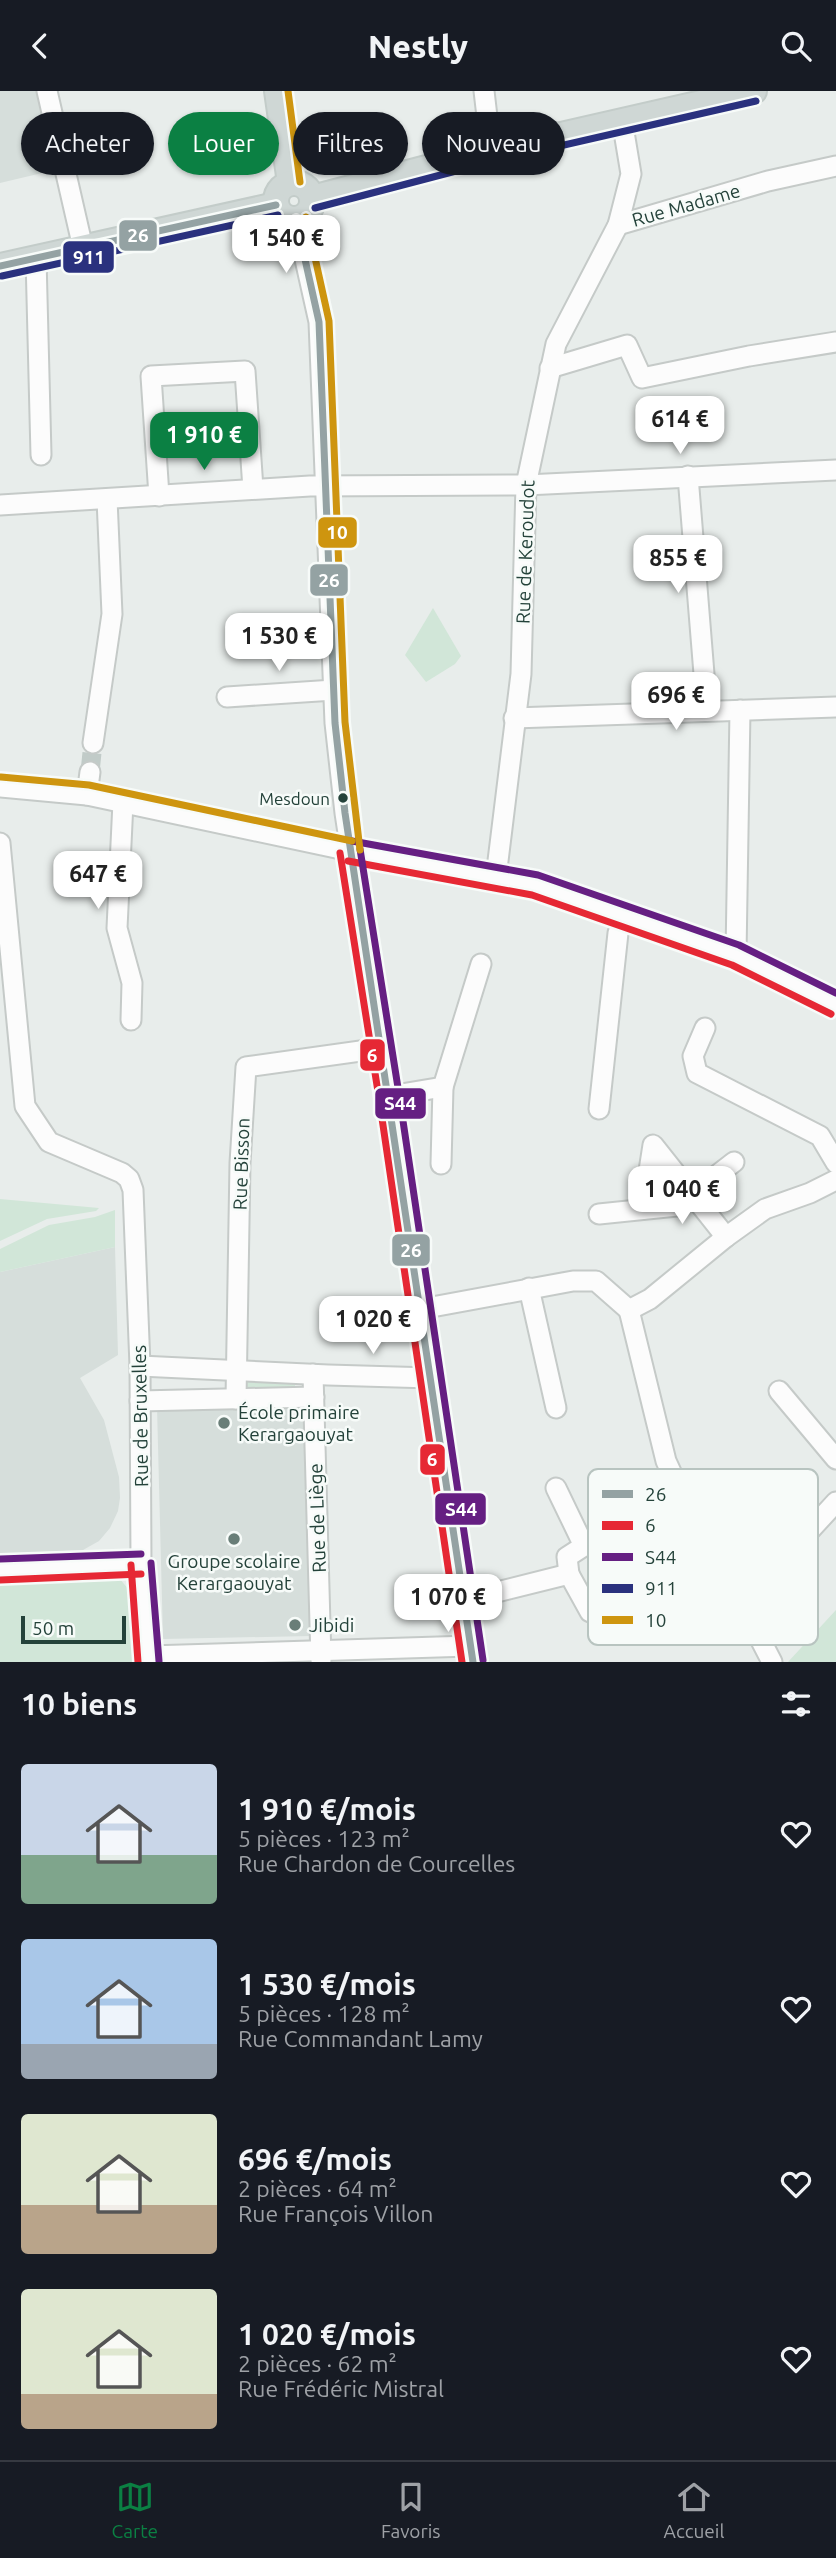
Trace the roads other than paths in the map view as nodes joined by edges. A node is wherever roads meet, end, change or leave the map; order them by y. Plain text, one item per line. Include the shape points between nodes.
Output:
1 (47, 91) edge
2 (277, 91) edge
3 (484, 91) edge
4 (754, 91) edge
5 (486, 112) edge
6 (622, 120) junction
7 (565, 133) edge
8 (836, 166) edge
9 (422, 169) edge
10 (290, 183) junction
11 (312, 198) junction
12 (286, 212) junction
13 (618, 225) junction
14 (83, 248) junction
15 (36, 258) junction
16 (0, 267) edge
17 (836, 342) edge
18 (550, 368) junction
19 (41, 455) dead end
20 (836, 470) edge
21 (688, 476) junction
22 (526, 485) junction
23 (324, 487) junction
24 (253, 489) junction
25 (159, 496) junction
26 (107, 499) junction
27 (0, 505) edge
28 (334, 690) junction
29 (227, 697) dead end
30 (836, 707) edge
31 (740, 710) junction
32 (707, 711) junction
33 (514, 717) junction
34 (93, 744) tunnel mouth
35 (90, 772) tunnel mouth
36 (0, 787) edge
37 (87, 795) junction
38 (123, 802) junction
39 (0, 843) edge
40 (350, 851) junction
41 (496, 877) junction
42 (626, 915) junction
43 (736, 954) junction
44 (481, 964) dead end
45 (836, 1005) edge
46 (131, 1020) dead end
47 (705, 1028) dead end
48 (382, 1048) junction
49 (443, 1087) junction
50 (389, 1096) junction
51 (599, 1109) dead end
52 (734, 1162) dead end
53 (836, 1163) edge
54 (441, 1164) dead end
55 (836, 1180) edge
56 (691, 1195) junction
57 (643, 1209) junction
58 (599, 1214) dead end
59 (726, 1237) junction
60 (529, 1288) junction
61 (421, 1310) junction
62 (629, 1310) junction
63 (140, 1366) junction
64 (236, 1370) junction
65 (313, 1374) junction
66 (431, 1378) junction
67 (779, 1391) dead end
68 (314, 1397) junction
69 (236, 1399) junction
70 (140, 1401) junction
71 (556, 1408) dead end
72 (836, 1459) edge
73 (670, 1469) edge
74 (556, 1488) dead end
75 (836, 1501) edge
76 (818, 1521) edge
77 (141, 1564) junction
78 (0, 1570) edge
79 (569, 1574) junction
80 (465, 1600) junction
81 (588, 1608) edge
82 (763, 1645) edge
83 (472, 1654) edge
84 (321, 1656) edge
85 (149, 1659) edge
86 (772, 1662) edge

1 - 14 street
2 - 10 main road
3 - 5 street
4 - 6 main road
6 - 7 main road
6 - 13 street, Rue de Keroudot via 631,174
8 - 13 street, Rue Madame
9 - 11 main road
10 - 11 main road via 301,184
10 - 12 main road via 277,194
11 - 12 main road via 309,211 301,218
12 - 14 main road
12 - 23 street via 319,322
13 - 18 street, Rue de Keroudot via 556,344
14 - 15 main road
15 - 16 main road
15 - 19 street
17 - 18 street via 642,379 627,345
18 - 22 street, Rue de Keroudot
20 - 21 street
21 - 22 street
21 - 32 street
22 - 23 street
22 - 33 street, Rue de Keroudot via 521,674
23 - 24 street
23 - 28 street
24 - 25 street
24 - 25 street via 245,371 151,376
25 - 26 street
26 - 27 street
26 - 34 street via 112,614
28 - 29 street
28 - 40 street
30 - 31 street
31 - 32 street
31 - 43 street
32 - 33 street
33 - 41 street, Rue de Keroudot
35 - 37 street
36 - 37 street
37 - 38 street
38 - 40 street
38 - 46 street via 117,928 132,983
39 - 63 street, Rue de Bruxelles via 25,1106 49,1142 129,1179
40 - 41 street
40 - 48 street
41 - 42 street
42 - 43 street
42 - 51 street via 618,933
43 - 45 street
44 - 49 street
47 - 53 street via 693,1056 696,1073 820,1136
48 - 50 street
48 - 64 street, Rue Bisson via 246,1067
49 - 50 street
49 - 54 street
50 - 61 street
52 - 56 street
55 - 59 street via 765,1209
56 - 57 street via 677,1206
56 - 57 street via 653,1145
56 - 59 street
57 - 58 street
59 - 62 street via 650,1299
60 - 61 street
60 - 62 street via 596,1281
60 - 71 street
61 - 66 street
62 - 73 street
63 - 64 street
63 - 70 street, Rue de Bruxelles
64 - 65 street
64 - 69 street, Rue Bisson
65 - 66 street
65 - 68 street, Rue de Liège
66 - 80 street
67 - 72 street
68 - 69 street
68 - 84 street, Rue de Liège
69 - 70 street
70 - 77 street, Rue de Bruxelles
74 - 79 street via 584,1546 567,1557
75 - 76 street
77 - 78 street
77 - 85 street, Rue de Bruxelles
79 - 80 street
79 - 81 street
80 - 83 street
82 - 86 street
83 - 84 street
84 - 85 street

